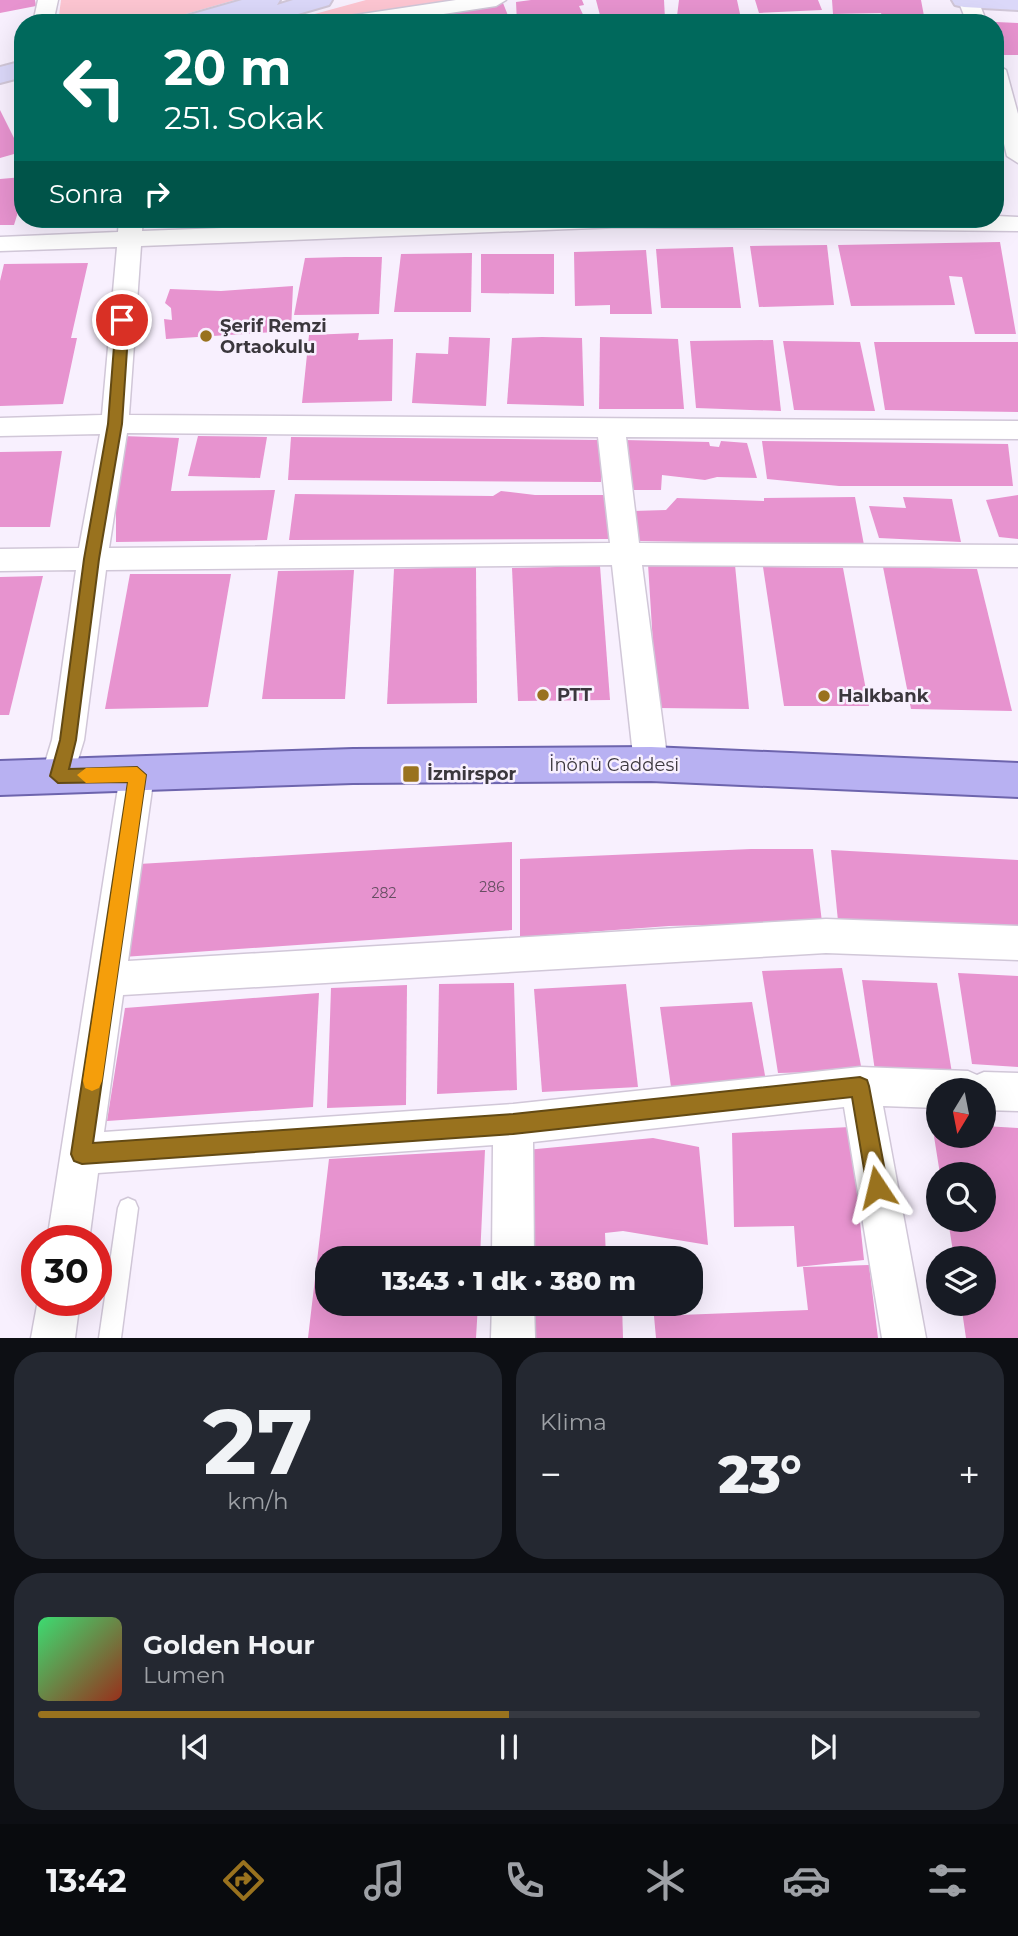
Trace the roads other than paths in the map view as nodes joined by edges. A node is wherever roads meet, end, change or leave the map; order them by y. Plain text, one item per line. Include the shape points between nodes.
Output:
1 (268, 0) edge
2 (320, 0) edge
3 (496, 0) edge
4 (967, 0) edge
5 (1018, 3) edge
6 (219, 14) edge
7 (273, 14) edge
8 (402, 14) edge
9 (1004, 82) edge
10 (1018, 156) edge
11 (225, 228) edge
12 (130, 230) edge
13 (0, 244) edge
14 (115, 424) junction
15 (0, 427) edge
16 (611, 428) junction
17 (1018, 430) edge
18 (626, 554) junction
19 (1018, 556) edge
20 (92, 559) junction
21 (0, 560) edge
22 (651, 764) junction
23 (137, 775) junction
24 (58, 776) junction
25 (0, 778) edge
26 (1018, 780) edge
27 (1018, 943) edge
28 (108, 979) junction
29 (860, 1086) junction
30 (926, 1088) edge
31 (996, 1091) edge
32 (1018, 1092) edge
33 (513, 1124) junction
34 (82, 1154) junction
35 (128, 1208) dead end
36 (71, 1225) edge
37 (513, 1246) edge
38 (57, 1316) edge
39 (513, 1316) edge
40 (54, 1338) edge
41 (110, 1338) edge
42 (513, 1338) edge
43 (904, 1338) edge

1 - 6 main road
2 - 7 main road
3 - 8 street
4 - 5 main road
9 - 10 street
11 - 12 street
12 - 13 street
12 - 14 street
14 - 15 street
14 - 16 street
14 - 20 street
16 - 17 street
16 - 18 street
18 - 19 street
18 - 20 street
18 - 22 street
20 - 21 street
20 - 24 street via 68,740
22 - 23 main road, İnönü Caddesi via 354,766
22 - 26 main road, İnönü Caddesi
23 - 24 main road, İnönü Caddesi
23 - 28 street
24 - 25 main road, İnönü Caddesi
27 - 28 street via 826,936
28 - 34 street
29 - 30 street
29 - 33 street
29 - 43 street
31 - 32 street
33 - 34 street
33 - 37 street
34 - 36 street
35 - 41 lane
38 - 40 street
39 - 42 street

